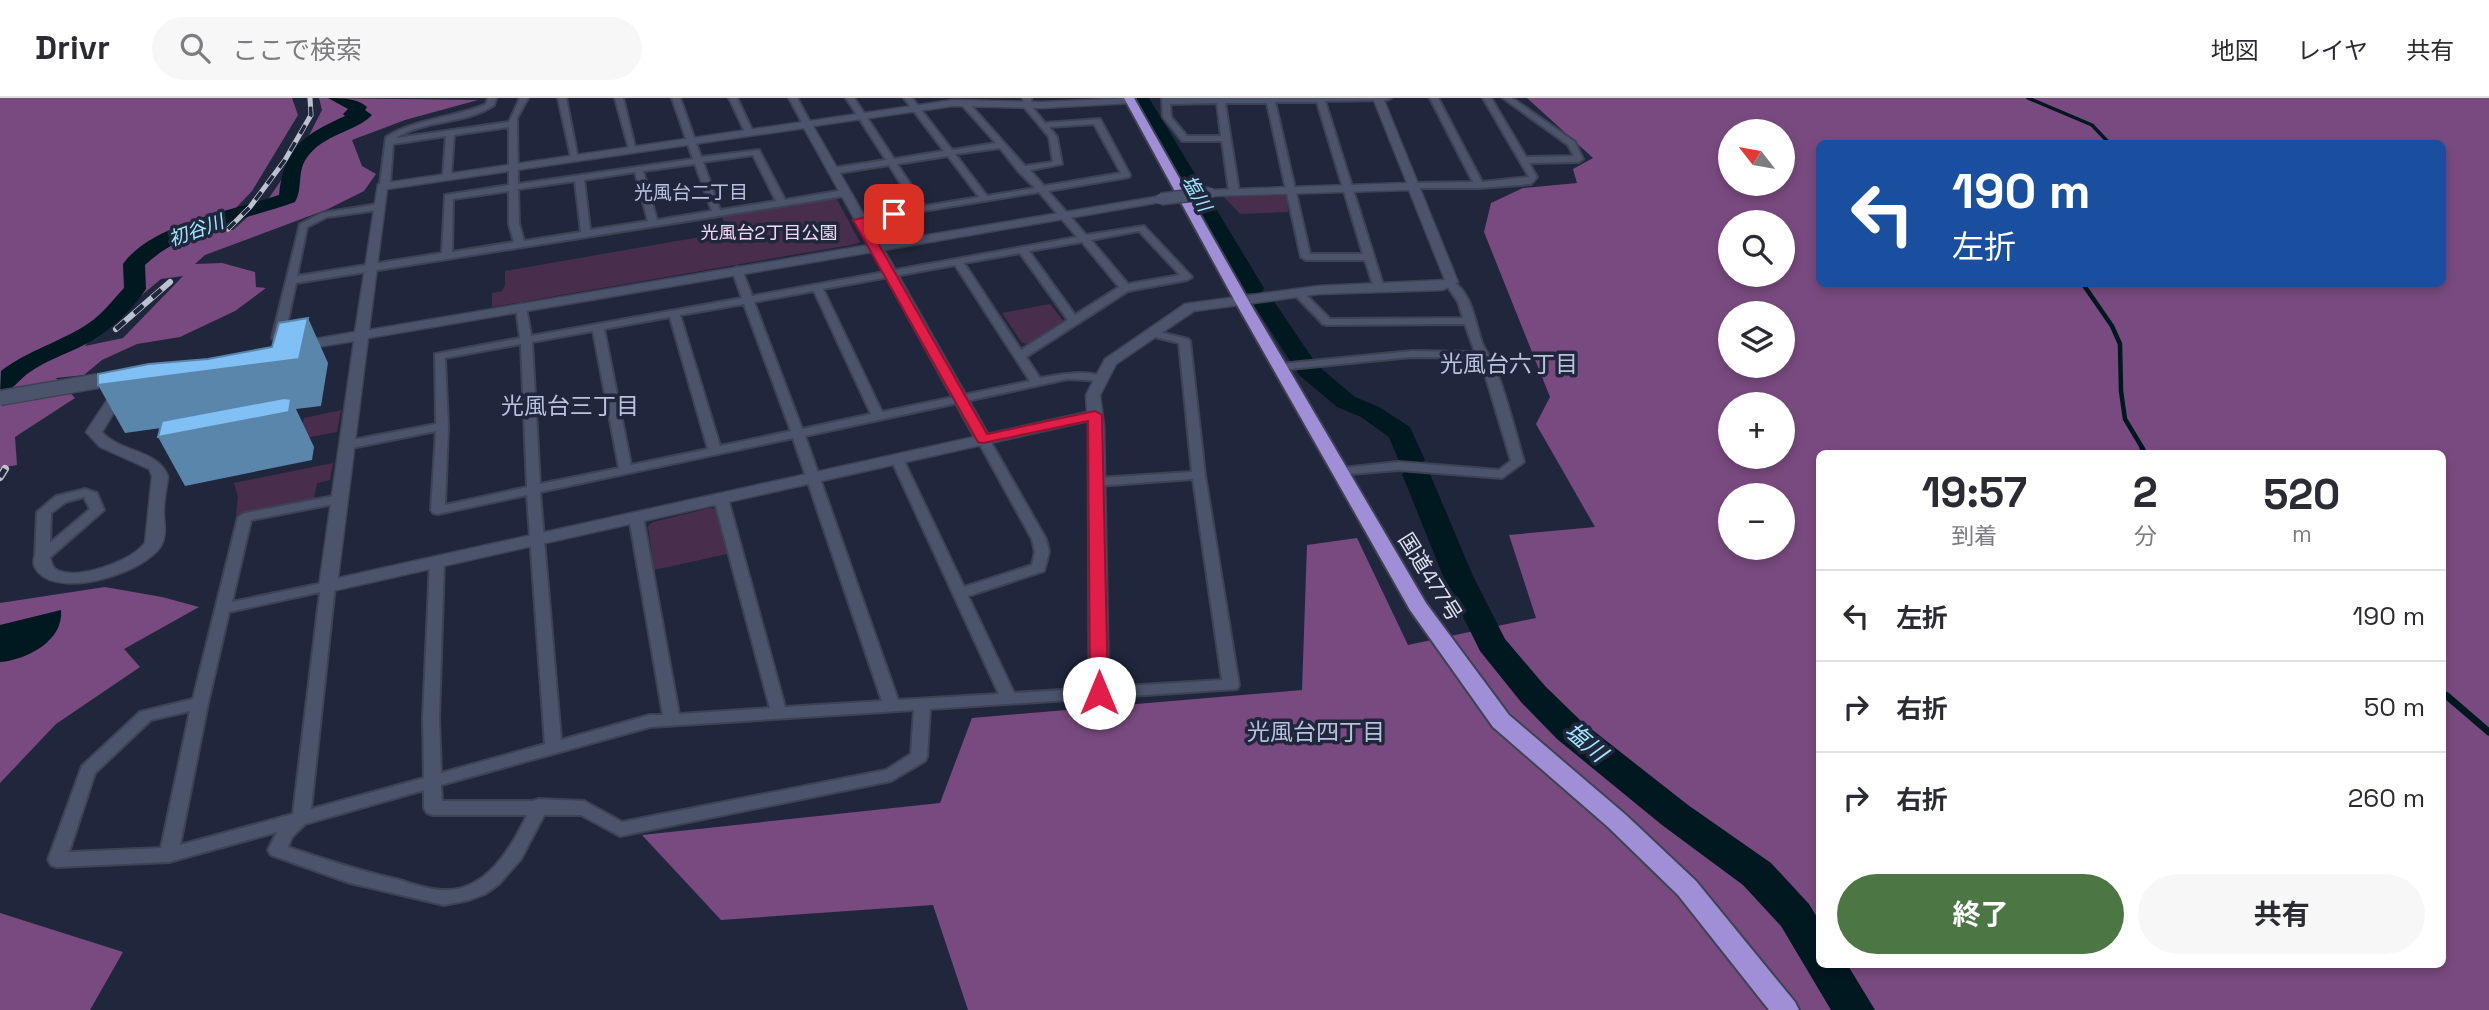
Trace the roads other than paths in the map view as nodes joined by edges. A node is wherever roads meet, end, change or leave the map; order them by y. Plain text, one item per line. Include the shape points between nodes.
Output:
1 (492, 98) edge
2 (524, 98) edge
3 (562, 98) edge
4 (619, 98) edge
5 (676, 98) edge
6 (733, 98) edge
7 (793, 98) edge
8 (850, 98) edge
9 (908, 98) edge
10 (1378, 98) edge
11 (1387, 98) edge
12 (1434, 98) edge
13 (1487, 98) edge
14 (1507, 98) edge
15 (1130, 99) edge
16 (1271, 99) edge
17 (1320, 99) edge
18 (1166, 100) edge
19 (1221, 100) edge
20 (1027, 101) edge
21 (964, 103) junction
22 (916, 108) junction
23 (862, 116) junction
24 (513, 124) junction
25 (807, 124) junction
26 (1045, 125) junction
27 (748, 132) junction
28 (450, 133) junction
29 (1226, 138) junction
30 (691, 140) junction
31 (388, 142) junction
32 (1000, 145) junction
33 (633, 149) junction
34 (950, 152) junction
35 (575, 157) junction
36 (698, 160) junction
37 (1523, 160) junction
38 (891, 162) junction
39 (513, 166) junction
40 (638, 169) junction
41 (1021, 169) junction
42 (832, 171) junction
43 (447, 175) junction
44 (579, 178) junction
45 (385, 184) junction
46 (1479, 185) junction
47 (1414, 186) junction
48 (514, 187) junction
49 (1348, 188) junction
50 (1291, 189) junction
51 (1039, 190) junction
52 (1234, 191) junction
53 (844, 193) junction
54 (985, 199) junction
55 (782, 203) junction
56 (378, 207) junction
57 (922, 209) junction
58 (718, 213) junction
59 (1063, 213) junction
60 (859, 220) junction
61 (653, 223) junction
62 (586, 233) junction
63 (1082, 239) junction
64 (520, 244) junction
65 (875, 246) junction
66 (1023, 250) junction
67 (447, 256) junction
68 (1370, 257) junction
69 (958, 261) junction
70 (370, 268) junction
71 (737, 270) junction
72 (890, 274) junction
73 (292, 280) junction
74 (1451, 284) junction
75 (817, 287) junction
76 (1125, 288) junction
77 (1379, 288) junction
78 (1297, 292) junction
79 (1241, 299) junction
80 (747, 300) junction
81 (520, 307) junction
82 (674, 313) junction
83 (1074, 321) junction
84 (1471, 321) junction
85 (598, 327) junction
86 (1151, 333) junction
87 (361, 335) junction
88 (526, 341) junction
89 (275, 350) joint
90 (1481, 355) junction
91 (1019, 356) junction
92 (1280, 367) junction
93 (1101, 379) junction
94 (1037, 383) junction
95 (0, 398) edge
96 (961, 399) junction
97 (1095, 415) junction
98 (878, 416) junction
99 (442, 426) junction
100 (797, 435) junction
101 (983, 439) junction
102 (347, 445) junction
103 (715, 452) junction
104 (897, 459) junction
105 (626, 471) junction
106 (1342, 472) junction
107 (1199, 475) junction
108 (814, 478) junction
109 (1097, 482) junction
110 (535, 491) junction
111 (339, 499) junction
112 (721, 499) junction
113 (636, 517) junction
114 (536, 539) junction
115 (41, 557) junction
116 (438, 561) junction
117 (328, 586) junction
118 (961, 593) junction
119 (223, 609) junction
120 (1099, 693) junction
121 (1009, 699) junction
122 (200, 704) junction
123 (922, 704) junction
124 (892, 706) junction
125 (779, 713) junction
126 (672, 720) junction
127 (553, 747) junction
128 (432, 780) junction
129 (539, 806) junction
130 (301, 817) junction
131 (169, 855) junction
132 (1785, 1010) edge

1 - 31 street via 490,105 475,112 399,131
2 - 24 street
3 - 35 street
4 - 33 street
5 - 30 street
6 - 27 street
7 - 25 street
8 - 23 street
9 - 22 street
10 - 11 street
10 - 17 street
10 - 47 street
12 - 46 street
13 - 37 street
14 - 37 street via 1572,144 1579,159
15 - 20 street
15 - 79 highway, 国道477号
16 - 17 street
16 - 19 street
16 - 50 street
17 - 49 street
18 - 19 street
18 - 29 street via 1167,117 1185,139
19 - 29 street
20 - 21 street
20 - 26 street
21 - 22 street
21 - 32 street
22 - 23 street
22 - 34 street
23 - 25 street
23 - 38 street
24 - 28 street
24 - 39 street
25 - 27 street
25 - 42 street
26 - 41 street via 1053,137 1058,164
26 - 51 street via 1097,121 1126,175
27 - 30 street
28 - 31 street
28 - 43 street
29 - 52 street
30 - 33 street
30 - 36 street
31 - 45 street
32 - 34 street
32 - 41 street
33 - 35 street
34 - 38 street
34 - 54 street
35 - 39 street
36 - 40 street
36 - 55 street via 756,152
36 - 58 street
37 - 46 street via 1534,177 1531,180
38 - 42 street
38 - 57 street
39 - 43 street
39 - 48 street
40 - 44 street
40 - 61 street
41 - 51 street
42 - 53 street
43 - 45 street
44 - 48 street
44 - 62 street
45 - 56 street
46 - 47 street
47 - 49 street
47 - 74 street
48 - 64 street via 514,224
48 - 67 street via 448,197
49 - 50 street
49 - 68 street
50 - 52 street
50 - 68 street via 1306,257
51 - 54 street
51 - 59 street
52 - 59 street, bridge
53 - 55 street
53 - 60 street
54 - 57 street
55 - 58 street
56 - 70 street
56 - 73 street via 325,215 303,226
57 - 60 street
58 - 61 street
59 - 63 street
59 - 65 street
60 - 65 street
61 - 62 street
62 - 64 street
63 - 66 street
63 - 76 street
63 - 76 street via 1141,228 1187,277
64 - 67 street
65 - 71 street
65 - 72 street
66 - 69 street
66 - 83 street
67 - 70 street
68 - 77 street
69 - 72 street
69 - 91 street
70 - 73 street
70 - 87 street
71 - 80 street
71 - 81 street
72 - 75 street
72 - 96 street
73 - 89 street
74 - 77 street
74 - 84 street
75 - 80 street
75 - 98 street
76 - 83 street
77 - 78 street
78 - 79 street
78 - 84 street via 1327,322
79 - 86 street via 1190,307
79 - 92 highway, 国道477号
80 - 82 street
80 - 100 street
81 - 87 street
81 - 88 street
82 - 85 street
82 - 103 street
83 - 91 street
84 - 90 street
85 - 88 street
85 - 105 street
86 - 93 street via 1110,362
86 - 107 street via 1184,341
87 - 89 street
87 - 102 street
88 - 99 street via 439,356
88 - 110 street
90 - 92 street via 1412,354
90 - 106 street via 1488,364 1518,462 1502,474 1399,466
91 - 94 street
92 - 106 highway, 国道477号
93 - 94 street via 1068,376
93 - 97 street via 1093,395
94 - 96 street
95 - 115 street, bridge via 129,376 94,432 112,446 156,466 160,476 154,542 145,555 122,567 80,578 53,576 43,567
96 - 98 street
96 - 101 street
97 - 101 street
97 - 109 street
98 - 100 street
99 - 102 street
99 - 110 street via 438,510
100 - 103 street
100 - 108 street
101 - 104 street
101 - 118 street via 1039,538 1042,552 1039,568
102 - 111 street
103 - 105 street
104 - 108 street
104 - 118 street
105 - 110 street
106 - 132 highway, 国道477号 via 1418,605 1501,721 1687,888
107 - 109 street
107 - 120 street via 1231,685
108 - 112 street
108 - 124 street
109 - 120 street
110 - 114 street
111 - 117 street
111 - 119 street via 245,517
112 - 113 street
112 - 125 street
113 - 114 street
113 - 126 street
114 - 116 street
114 - 127 street
115 - 115 street via 44,512 74,494 92,496 97,510
116 - 117 street
116 - 128 street
117 - 119 street
117 - 130 street
118 - 121 street
119 - 122 street
120 - 121 street
121 - 123 street
122 - 131 street
122 - 131 street via 146,716 88,770 57,860
123 - 124 street
123 - 129 street via 919,757 891,775 621,829 584,808
124 - 125 street
125 - 126 street
126 - 127 street via 650,721
127 - 128 street
128 - 129 street via 433,807
128 - 130 street
129 - 130 street via 494,881 460,897 444,898 351,876 277,850 285,833
130 - 131 street

